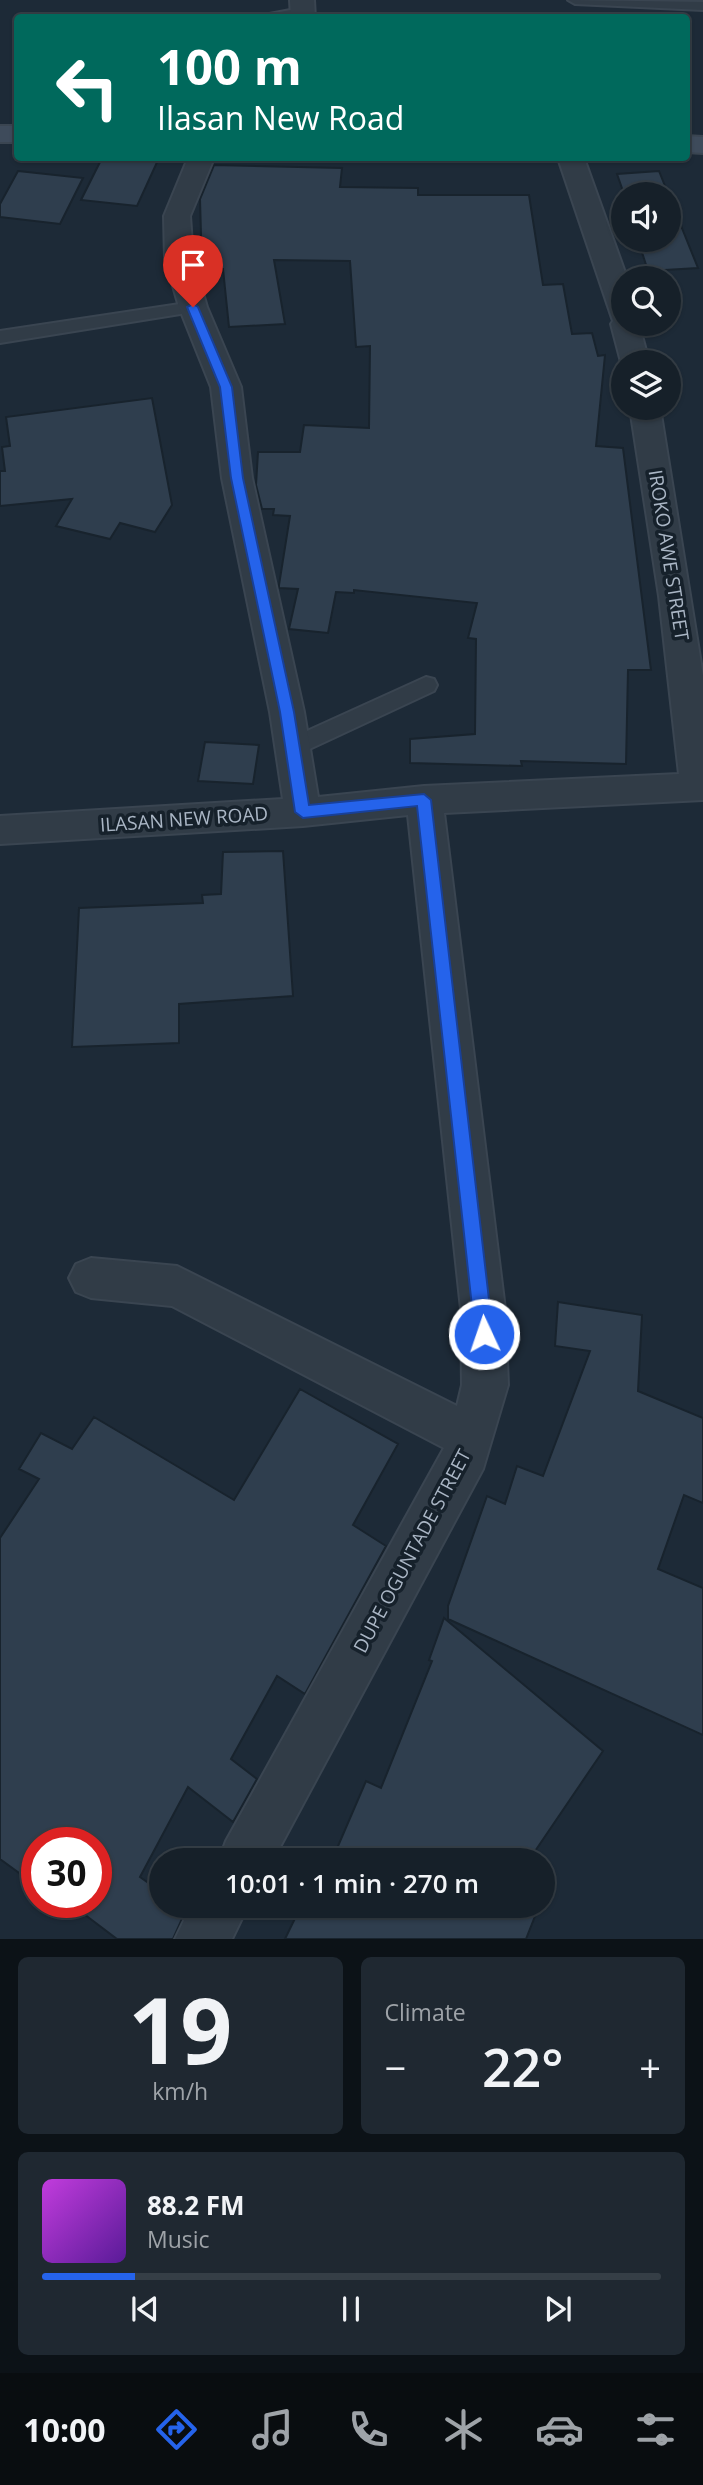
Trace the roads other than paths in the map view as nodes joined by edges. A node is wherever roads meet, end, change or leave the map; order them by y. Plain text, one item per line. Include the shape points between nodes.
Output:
1 (575, 0) edge
2 (703, 6) edge
3 (200, 161) edge
4 (572, 161) edge
5 (611, 271) edge
6 (193, 307) junction
7 (0, 337) edge
8 (647, 420) edge
9 (426, 685) dead end
10 (293, 747) junction
11 (701, 786) edge
12 (424, 800) junction
13 (303, 812) junction
14 (0, 830) edge
15 (91, 1278) dead end
16 (471, 1438) junction
17 (252, 1848) edge
18 (213, 1918) edge
19 (202, 1939) edge

1 - 2 lane
3 - 6 street via 177,216 180,258
4 - 5 street
6 - 7 lane
6 - 10 street via 226,387 237,478
8 - 11 street, IROKO AWE STREET
9 - 10 lane
10 - 13 street
11 - 12 street, ILASAN NEW ROAD
12 - 13 street, ILASAN NEW ROAD
12 - 16 street, DUPE OGUNTADE STREET via 483,1309 485,1385
13 - 14 street, ILASAN NEW ROAD
15 - 16 street via 177,1286
16 - 17 street, DUPE OGUNTADE STREET via 467,1453
18 - 19 street

